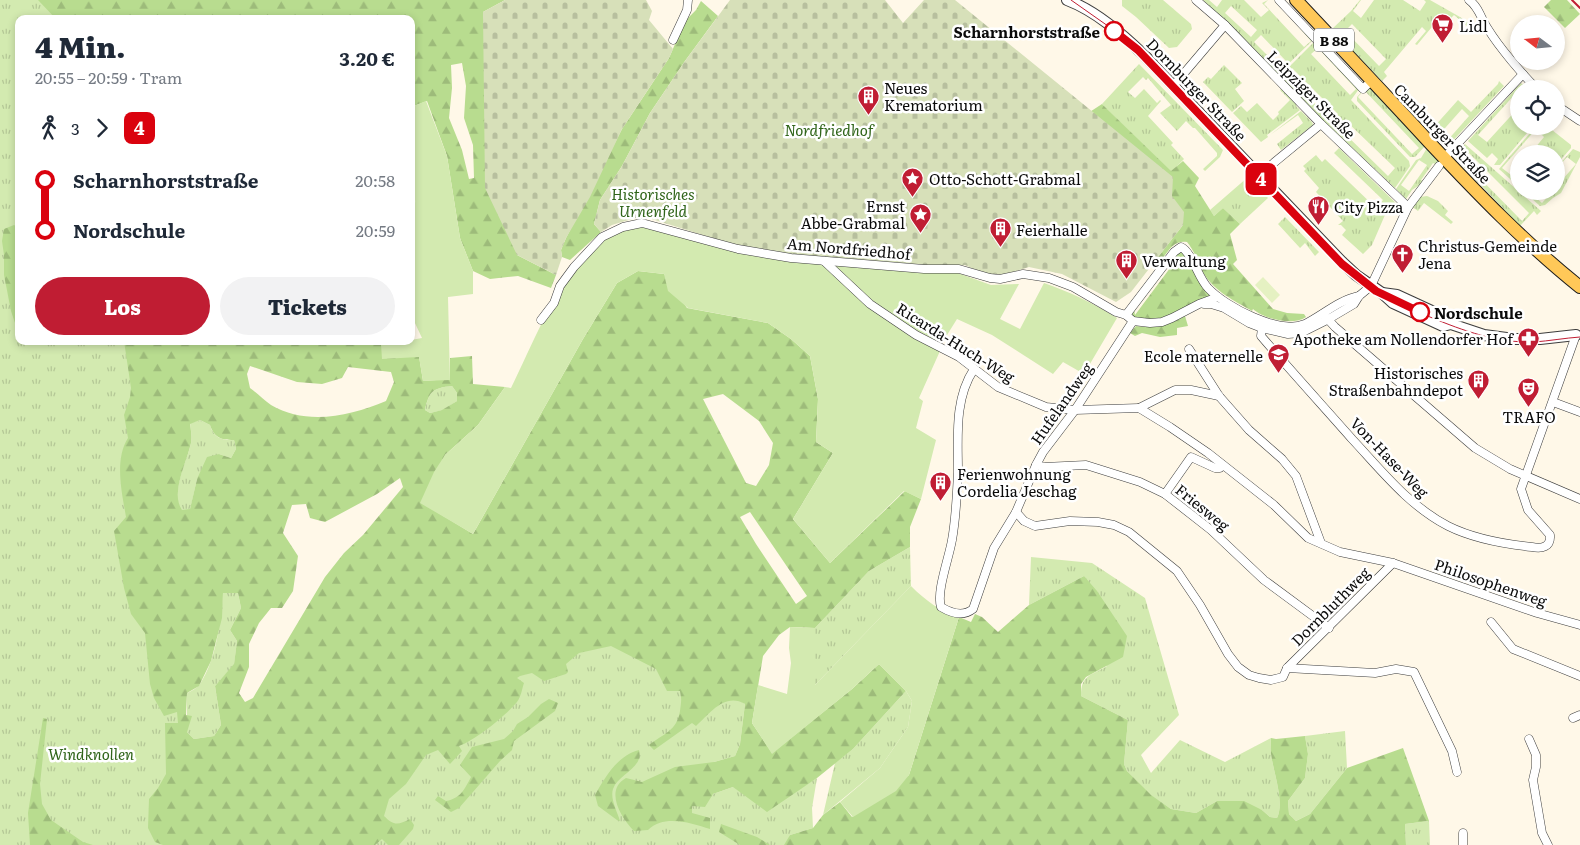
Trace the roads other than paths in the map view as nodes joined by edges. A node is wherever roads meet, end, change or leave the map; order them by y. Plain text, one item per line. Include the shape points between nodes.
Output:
1 (688, 0) edge
2 (1068, 0) edge
3 (1196, 0) edge
4 (1278, 0) edge
5 (1296, 0) edge
6 (1469, 0) edge
7 (1082, 3) edge
8 (1225, 25) junction
9 (1321, 35) junction
10 (673, 40) dead end
11 (1523, 74) junction
12 (1529, 80) edge
13 (1174, 85) junction
14 (1565, 111) edge
15 (1580, 121) edge
16 (1321, 124) junction
17 (1441, 162) junction
18 (1259, 175) junction
19 (1408, 207) junction
20 (824, 261) junction
21 (1371, 286) junction
22 (1580, 287) edge
23 (1218, 297) junction
24 (1199, 304) junction
25 (1126, 315) junction
26 (1325, 317) junction
27 (541, 320) dead end
28 (1134, 321) junction
29 (1262, 328) junction
30 (1579, 331) edge
31 (1189, 349) dead end
32 (974, 369) junction
33 (1219, 396) junction
34 (1553, 402) junction
35 (1139, 408) junction
36 (1076, 410) junction
37 (1580, 412) edge
38 (1036, 465) junction
39 (1222, 465) junction
40 (1526, 476) junction
41 (1165, 494) junction
42 (1580, 499) edge
43 (1016, 512) junction
44 (1321, 543) junction
45 (1392, 563) junction
46 (1490, 622) dead end
47 (1580, 625) edge
48 (1329, 628) junction
49 (1287, 668) junction
50 (1580, 676) edge
51 (1529, 738) dead end
52 (1457, 772) dead end
53 (1463, 833) dead end
54 (1463, 845) edge
55 (1548, 845) edge

1 - 10 street via 687,10
2 - 7 street, Dornburger Straße
3 - 8 street, Leipziger Straße
4 - 9 street, Camburger Straße
5 - 9 main road, Camburger Straße / B 88
6 - 11 street
7 - 13 street, Dornburger Straße via 1126,38
8 - 13 street
8 - 16 street, Leipziger Straße
9 - 17 main road, Camburger Straße / B 88 via 1371,81
11 - 12 street
11 - 17 street
13 - 18 street, Dornburger Straße
14 - 15 street
16 - 18 street
16 - 19 street, Leipziger Straße
17 - 19 street
17 - 22 main road, Camburger Straße / B 88 via 1540,255
18 - 21 street, Dornburger Straße via 1342,262
19 - 21 street
20 - 25 street, Am Nordfriedhof via 959,269 1000,279 1023,274 1044,277
20 - 27 street, Am Nordfriedhof via 738,249 642,223 623,226 602,237 576,264
20 - 32 street, Ricarda-Huch-Weg via 870,304
21 - 26 street via 1359,296 1348,298
21 - 30 street, Dornburger Straße via 1393,303 1443,326 1451,324 1484,335 1514,340 1540,339
23 - 24 street
23 - 25 street via 1202,281 1187,251 1181,247
23 - 26 street via 1248,315 1276,324 1303,325
24 - 28 street via 1162,322
24 - 29 street via 1224,308
25 - 28 street
26 - 29 street via 1301,332 1288,334
26 - 40 street via 1474,448
28 - 36 street, Hufelandweg
29 - 40 street, Von-Hase-Weg via 1262,336 1392,483 1447,525 1494,542 1536,548 1546,546 1550,535 1528,510 1522,496 1521,488
30 - 34 street
31 - 33 street
32 - 36 street, Ricarda-Huch-Weg via 998,387 1023,398 1046,407
32 - 43 street, Hufelandweg via 960,406 956,518 939,595 941,607 956,614 973,609 994,548
33 - 35 street via 1175,390
33 - 44 street via 1296,476
34 - 37 street
34 - 40 street
35 - 36 street, Ricarda-Huch-Weg
35 - 39 street
36 - 38 street, Hufelandweg
38 - 41 street, Friesweg via 1086,465 1140,482
38 - 43 street, Hufelandweg
39 - 41 street via 1215,468 1191,457
39 - 44 street via 1274,504 1304,534
40 - 42 street
41 - 48 street, Friesweg via 1211,530 1264,580
43 - 49 street, Dornbluthweg via 1034,526 1070,521 1098,522 1130,532 1177,571 1238,667 1249,675 1271,680 1283,677
44 - 45 street via 1340,552
45 - 47 street, Philosophenweg
45 - 48 street, Dornbluthweg
46 - 50 street via 1513,649
48 - 49 street, Dornbluthweg
49 - 52 street via 1414,672 1452,751
51 - 55 street via 1536,755 1533,780 1542,833
53 - 54 street

